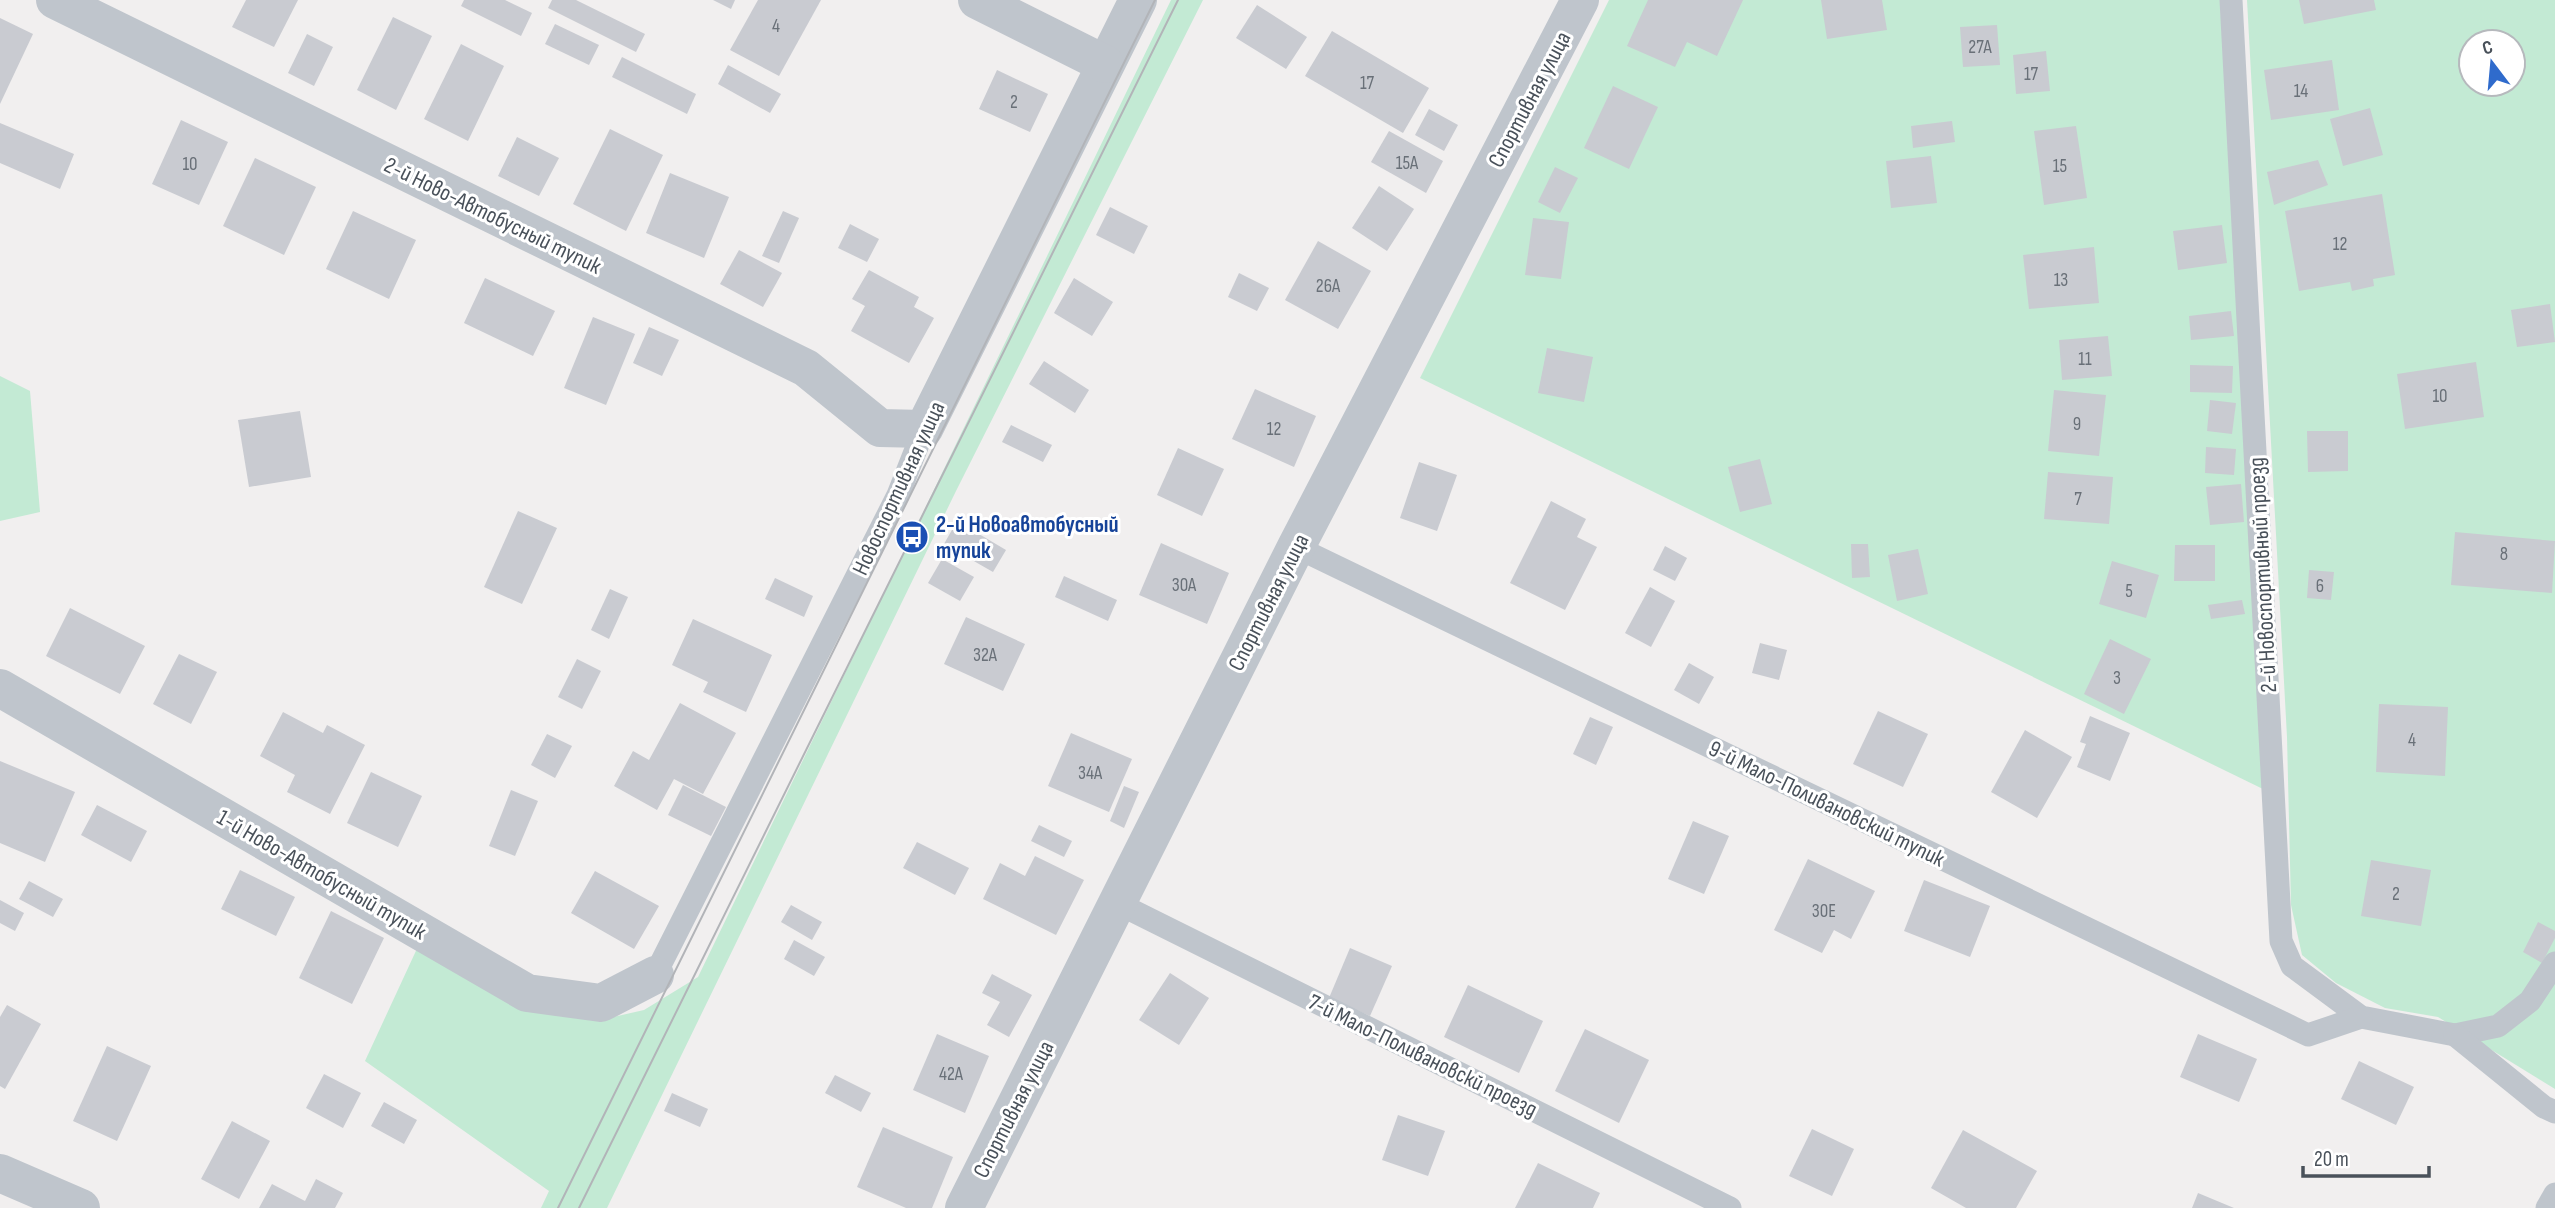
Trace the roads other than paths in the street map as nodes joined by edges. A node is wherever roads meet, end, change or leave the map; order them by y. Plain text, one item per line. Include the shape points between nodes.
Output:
1 (55, 0) edge
2 (977, 0) edge
3 (1138, 0) edge
4 (1580, 0) edge
5 (2231, 0) edge
6 (1105, 64) junction
7 (924, 429) junction
8 (1296, 547) junction
9 (0, 688) edge
10 (1116, 903) junction
11 (2555, 963) edge
12 (655, 975) joint
13 (2361, 1017) junction
14 (2455, 1035) junction
15 (2555, 1112) edge
16 (0, 1173) edge
17 (2555, 1194) edge
18 (81, 1208) edge
19 (964, 1208) edge
20 (1730, 1208) edge
21 (2547, 1208) edge

1 - 7 street, 2-й Ново-Автобусный тупик via 806,368 880,428
2 - 6 street
3 - 6 street, Новоспортивная улица
4 - 8 street, Спортивная улица
5 - 13 lane, 2-й Новоспортивный проезд via 2281,941 2292,966
6 - 7 street, Новоспортивная улица
7 - 12 lane, Новоспортивная улица via 898,495
8 - 10 street, Спортивная улица
8 - 13 lane, 9-й Мало-Поливановский тупик via 2308,1035
9 - 12 street, 1-й Ново-Автобусный тупик via 527,993 601,1003
10 - 19 street, Спортивная улица
10 - 20 lane, 7-й Мало-Поливановскй проезд
11 - 14 lane via 2530,1001 2498,1027
13 - 14 lane, 2-й Новоспортивный проезд
14 - 15 lane
16 - 18 street
17 - 21 lane

